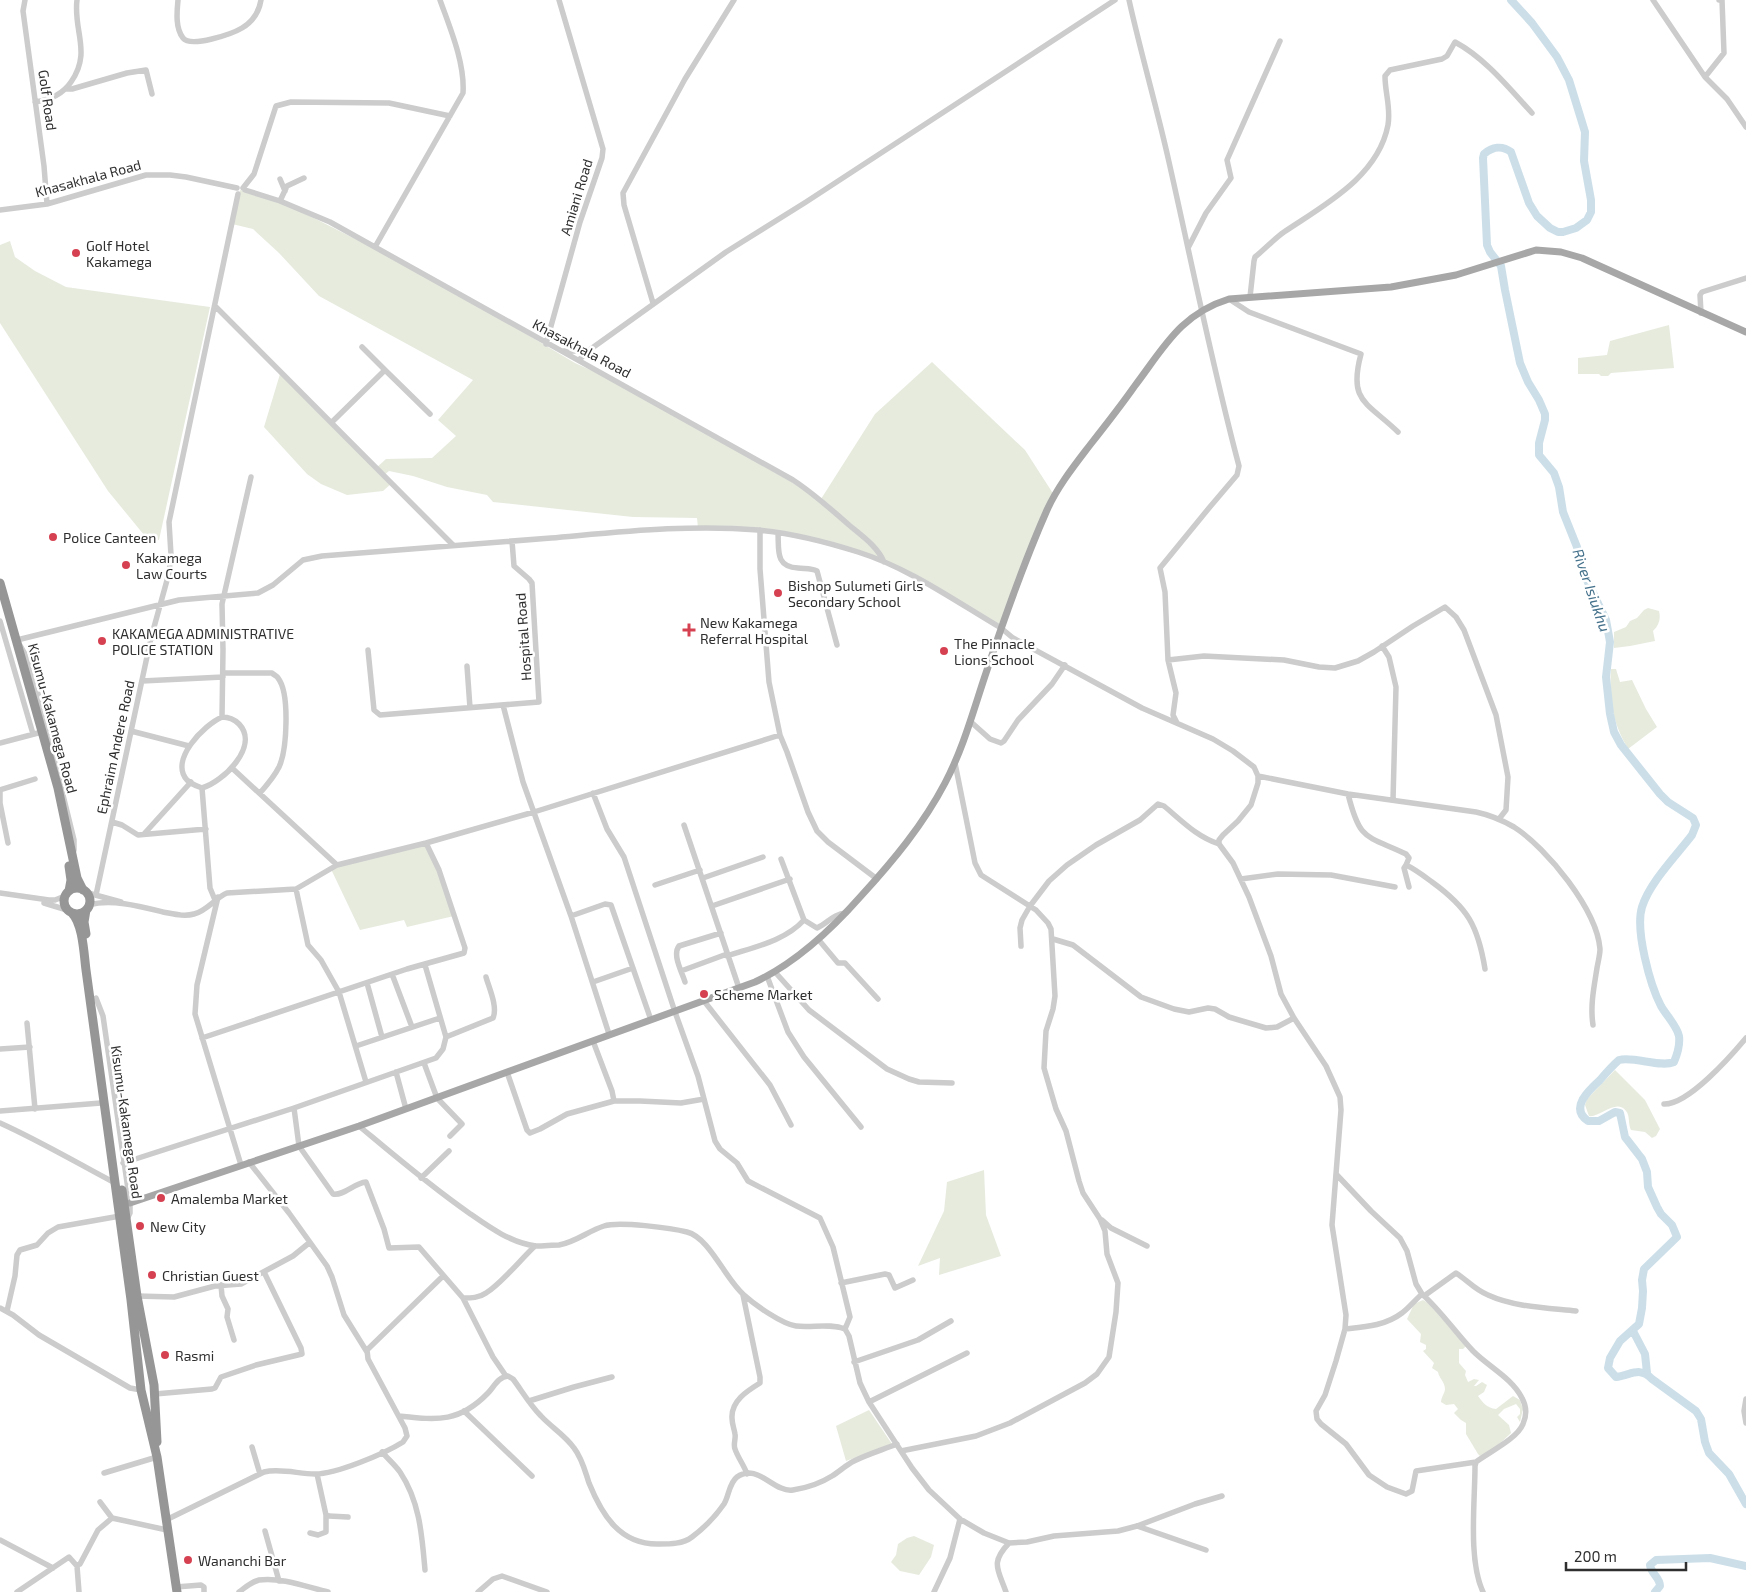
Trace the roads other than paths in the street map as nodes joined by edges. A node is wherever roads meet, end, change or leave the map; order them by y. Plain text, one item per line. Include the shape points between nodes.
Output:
1 (25, 0) edge
2 (77, 0) edge
3 (178, 0) edge
4 (261, 0) edge
5 (440, 0) edge
6 (559, 0) edge
7 (734, 0) edge
8 (1115, 0) edge
9 (1653, 0) edge
10 (1719, 0) edge
11 (1131, 1) edge
12 (1280, 41) dead end
13 (1705, 77) junction
14 (66, 89) junction
15 (152, 94) dead end
16 (35, 102) junction
17 (1532, 113) dead end
18 (450, 116) junction
19 (1746, 126) edge
20 (304, 178) dead end
21 (280, 179) dead end
22 (241, 190) junction
23 (285, 190) junction
24 (280, 201) junction
25 (47, 204) junction
26 (2, 209) edge
27 (375, 247) junction
28 (1188, 248) junction
29 (1746, 278) edge
30 (1250, 297) junction
31 (1229, 299) junction
32 (654, 303) junction
33 (216, 306) junction
34 (1201, 311) junction
35 (1701, 313) junction
36 (1746, 332) edge
37 (546, 344) junction
38 (362, 347) dead end
39 (561, 351) junction
40 (588, 351) junction
41 (578, 360) junction
42 (385, 370) junction
43 (430, 414) dead end
44 (332, 422) junction
45 (1398, 432) dead end
46 (251, 477) dead end
47 (760, 530) junction
48 (778, 532) junction
49 (512, 541) junction
50 (453, 545) junction
51 (884, 562) junction
52 (0, 583) edge
53 (224, 596) junction
54 (0, 600) edge
55 (160, 604) junction
56 (0, 622) edge
57 (1001, 628) junction
58 (223, 636) junction
59 (151, 638) junction
60 (17, 640) junction
61 (837, 645) dead end
62 (1382, 646) junction
63 (368, 650) dead end
64 (1168, 660) junction
65 (1065, 665) junction
66 (466, 666) dead end
67 (223, 675) junction
68 (142, 681) junction
69 (503, 706) junction
70 (470, 708) junction
71 (222, 717) junction
72 (971, 722) junction
73 (1177, 723) junction
74 (132, 731) junction
75 (36, 734) junction
76 (780, 735) junction
77 (0, 743) edge
78 (189, 746) junction
79 (955, 763) junction
80 (232, 768) junction
81 (1258, 776) junction
82 (36, 779) dead end
83 (190, 782) junction
84 (202, 788) junction
85 (0, 790) edge
86 (260, 792) junction
87 (593, 793) junction
88 (1348, 794) junction
89 (1392, 800) junction
90 (534, 812) junction
91 (1499, 819) junction
92 (112, 822) junction
93 (684, 825) dead end
94 (206, 829) junction
95 (144, 834) junction
96 (8, 843) dead end
97 (426, 843) junction
98 (1219, 844) junction
99 (763, 857) dead end
100 (782, 859) dead end
101 (337, 865) junction
102 (1406, 865) junction
103 (700, 870) junction
104 (703, 878) junction
105 (790, 879) junction
106 (877, 879) junction
107 (1241, 879) junction
108 (655, 886) dead end
109 (1395, 887) dead end
110 (1409, 887) dead end
111 (296, 889) junction
112 (0, 892) edge
113 (67, 893) junction
114 (89, 893) junction
115 (20, 896) junction
116 (216, 898) junction
117 (138, 906) junction
118 (712, 906) junction
119 (1030, 906) junction
120 (88, 908) junction
121 (70, 911) junction
122 (846, 913) junction
123 (571, 916) junction
124 (804, 920) junction
125 (721, 933) junction
126 (818, 939) junction
127 (1053, 939) junction
128 (1021, 946) dead end
129 (727, 955) junction
130 (424, 965) junction
131 (634, 968) junction
132 (1485, 969) dead end
133 (86, 970) junction
134 (681, 971) junction
135 (775, 972) junction
136 (392, 974) junction
137 (767, 976) junction
138 (486, 977) dead end
139 (593, 982) junction
140 (685, 982) dead end
141 (367, 983) junction
142 (739, 988) junction
143 (340, 992) junction
144 (96, 998) junction
145 (878, 999) dead end
146 (704, 1001) junction
147 (675, 1012) junction
148 (440, 1018) junction
149 (1294, 1018) junction
150 (651, 1020) junction
151 (27, 1023) dead end
152 (1593, 1025) dead end
153 (412, 1027) junction
154 (609, 1034) junction
155 (382, 1037) junction
156 (446, 1037) junction
157 (202, 1038) junction
158 (1746, 1038) edge
159 (593, 1041) junction
160 (356, 1046) junction
161 (30, 1047) junction
162 (0, 1049) edge
163 (424, 1063) junction
164 (396, 1072) junction
165 (507, 1072) junction
166 (366, 1082) junction
167 (952, 1083) dead end
168 (437, 1098) junction
169 (704, 1099) junction
170 (614, 1101) junction
171 (101, 1103) junction
172 (1664, 1104) dead end
173 (35, 1108) junction
174 (294, 1108) junction
175 (406, 1109) junction
176 (0, 1111) edge
177 (0, 1123) edge
178 (107, 1123) junction
179 (359, 1126) junction
180 (791, 1126) dead end
181 (861, 1127) dead end
182 (229, 1128) junction
183 (450, 1136) dead end
184 (299, 1146) junction
185 (449, 1151) dead end
186 (249, 1162) junction
187 (123, 1163) junction
188 (241, 1165) junction
189 (1336, 1174) junction
190 (421, 1178) junction
191 (116, 1183) junction
192 (130, 1203) junction
193 (123, 1217) junction
194 (1100, 1219) junction
195 (309, 1243) junction
196 (535, 1246) junction
197 (1147, 1246) dead end
198 (264, 1272) junction
199 (443, 1276) junction
200 (914, 1280) dead end
201 (840, 1283) junction
202 (221, 1285) junction
203 (744, 1295) junction
204 (1423, 1295) junction
205 (137, 1296) junction
206 (463, 1298) junction
207 (0, 1308) edge
208 (7, 1311) junction
209 (1576, 1311) dead end
210 (951, 1321) dead end
211 (845, 1329) junction
212 (1345, 1329) junction
213 (234, 1340) dead end
214 (366, 1352) junction
215 (967, 1353) dead end
216 (854, 1362) junction
217 (152, 1376) junction
218 (506, 1376) junction
219 (612, 1377) dead end
220 (139, 1378) junction
221 (140, 1390) junction
222 (155, 1394) junction
223 (1746, 1399) edge
224 (529, 1401) junction
225 (869, 1402) junction
226 (464, 1411) junction
227 (399, 1416) junction
228 (1746, 1423) edge
229 (897, 1444) junction
230 (252, 1447) dead end
231 (901, 1451) junction
232 (382, 1452) junction
233 (157, 1457) junction
234 (1476, 1462) junction
235 (104, 1472) dead end
236 (260, 1474) junction
237 (317, 1474) junction
238 (747, 1474) junction
239 (532, 1476) dead end
240 (1222, 1496) dead end
241 (100, 1502) dead end
242 (326, 1515) junction
243 (348, 1517) dead end
244 (112, 1518) junction
245 (960, 1519) junction
246 (166, 1520) junction
247 (1137, 1526) junction
248 (167, 1530) junction
249 (265, 1531) dead end
250 (310, 1533) dead end
251 (0, 1540) edge
252 (1009, 1543) junction
253 (1206, 1550) dead end
254 (76, 1565) junction
255 (53, 1568) junction
256 (425, 1570) dead end
257 (279, 1581) junction
258 (176, 1589) edge
259 (314, 1590) edge
260 (17, 1592) edge
261 (79, 1592) edge
262 (204, 1592) edge
263 (239, 1592) edge
264 (328, 1592) edge
265 (478, 1592) edge
266 (547, 1592) edge
267 (934, 1592) edge
268 (1006, 1592) edge
269 (1483, 1592) edge

1 - 16 street, Golf Road via 24,17
2 - 14 street via 82,55 79,70
3 - 4 street via 181,34 191,42 241,28 253,18
5 - 18 street via 464,82 463,92
6 - 37 street, Amiani Road via 602,158 580,222
7 - 32 street via 685,78 623,193
8 - 32 street via 726,252
9 - 13 street
10 - 13 street via 1722,0 1724,48
11 - 28 street
12 - 28 street via 1227,160 1232,178 1206,213
13 - 19 street
14 - 15 street via 146,70
14 - 16 street via 45,101
16 - 25 street, Golf Road
17 - 30 street via 1490,69 1455,42 1442,60 1390,70 1385,76 1389,98 1388,124 1372,162 1357,180 1282,234 1256,257
18 - 22 street via 389,103 284,103 276,106 254,174
18 - 27 street
20 - 23 street
21 - 23 street
22 - 24 street, Khasakhala Road
22 - 25 street, Khasakhala Road via 186,177 146,176
22 - 33 street, Ephraim Andere Road
23 - 24 street
24 - 27 street, Khasakhala Road via 322,218
25 - 26 street, Khasakhala Road
27 - 37 street, Khasakhala Road
28 - 34 street
29 - 35 street via 1702,292
30 - 31 main road
30 - 35 main road via 1391,287 1456,275 1536,250 1582,258
31 - 34 main road
31 - 45 street via 1250,312 1361,354 1356,380 1360,397
32 - 40 street
33 - 44 street
33 - 55 street, Ephraim Andere Road via 169,522 170,562
34 - 57 main road via 1186,321 1167,342 1068,473 1054,496
34 - 64 street via 1239,469 1160,568
35 - 36 main road
37 - 39 street, Khasakhala Road
38 - 42 street
39 - 40 street
39 - 41 street, Khasakhala Road
40 - 41 street
41 - 51 street, Khasakhala Road via 794,480 821,499 868,541
42 - 43 street
42 - 44 street
44 - 50 street
46 - 53 street
47 - 48 street
47 - 49 street via 681,528
47 - 76 street via 769,682
48 - 51 street via 859,552
48 - 61 street via 780,560 790,567 817,571
49 - 50 street
49 - 69 street, Hospital Road via 514,566 532,583 540,702
50 - 53 street via 307,558 265,590
51 - 57 street
52 - 60 highway, Kisumu-Kakamega Road
53 - 55 street
53 - 58 street
54 - 75 highway, Kisumu-Kakamega Road
55 - 59 street, Ephraim Andere Road
55 - 60 street
56 - 75 street
57 - 65 street via 1013,638
57 - 72 main road
58 - 59 street
58 - 67 street
59 - 68 street, Ephraim Andere Road
60 - 114 highway, Kisumu-Kakamega Road via 58,788 79,884
62 - 64 street via 1358,661 1335,668 1284,660 1204,656
62 - 89 street via 1389,656 1396,687
62 - 91 street via 1445,607 1456,617 1472,648 1496,716 1508,777 1506,810
63 - 70 street via 377,714
64 - 73 street via 1176,693 1173,716
65 - 72 street via 1004,741 992,741
65 - 73 street via 1142,708
66 - 70 street
67 - 68 street
67 - 71 street
67 - 86 street via 272,673 282,685 286,709 284,751 272,779
68 - 74 street, Ephraim Andere Road
69 - 70 street
69 - 90 street
71 - 78 street via 210,724
71 - 80 street via 236,721 246,736 246,744
72 - 79 main road
73 - 81 street via 1234,751 1254,767
74 - 78 street
74 - 92 street, Ephraim Andere Road
75 - 77 street
75 - 113 highway, Kisumu-Kakamega Road via 70,870
76 - 87 street
76 - 106 street via 817,831
78 - 83 street via 183,765 184,774
79 - 106 main road via 915,833
79 - 119 street via 975,863 981,875
80 - 84 street
80 - 86 street
81 - 88 street
81 - 98 street via 1251,805 1223,835
82 - 85 street
83 - 84 street
83 - 95 street
84 - 94 street
85 - 96 street
86 - 101 street
87 - 90 street
87 - 147 street via 624,857
88 - 89 street
88 - 102 street via 1363,832 1406,854 1409,858
89 - 91 street via 1476,812
90 - 97 street
90 - 123 street
91 - 152 street via 1517,829 1557,867 1572,887 1595,930 1600,950 1592,1003
92 - 95 street via 135,834
92 - 114 street, Ephraim Andere Road
93 - 103 street
94 - 95 street
94 - 116 street via 210,888
97 - 101 street
97 - 130 street via 439,870 465,950 462,954
98 - 107 street
98 - 119 street via 1195,833 1158,804 1140,820 1096,844 1067,865 1049,881
99 - 104 street
100 - 105 street
101 - 111 street
102 - 110 street
102 - 132 street via 1446,892 1467,914 1478,936
103 - 104 street
103 - 108 street
104 - 118 street
105 - 118 street
105 - 124 street
106 - 122 main road
107 - 109 street via 1278,874 1331,876
107 - 149 street via 1270,956 1280,994
111 - 116 street via 237,891
111 - 143 street via 308,945
112 - 115 street
113 - 114 highway via 75,888
113 - 115 street via 55,900
113 - 121 highway via 64,902
114 - 117 street
114 - 120 highway
115 - 121 street
116 - 117 street via 192,915
116 - 157 street via 195,1004
117 - 120 street via 100,903
118 - 125 street
119 - 127 street via 1048,923
119 - 128 street via 1020,928
120 - 121 highway via 78,914
120 - 144 highway, Kisumu-Kakamega Road via 84,922
121 - 133 highway, Kisumu-Kakamega Road via 79,925
122 - 124 street via 836,914 817,928
122 - 126 main road
123 - 131 street via 611,904
123 - 139 street
124 - 129 street via 783,937
125 - 129 street
125 - 134 street via 679,946 676,952
126 - 135 main road
126 - 145 street via 838,963 844,963
127 - 149 street via 1073,945 1141,997 1174,1009 1189,1012 1215,1009 1229,1017 1266,1028 1277,1027
127 - 194 street via 1055,996 1046,1031 1044,1068 1066,1132 1078,1181
129 - 134 street
129 - 142 street
130 - 136 street
130 - 148 street
131 - 139 street
131 - 150 street
133 - 171 street via 83,978
133 - 178 highway, Kisumu-Kakamega Road
134 - 140 street
135 - 137 main road
135 - 167 street via 809,1010 887,1069 909,1080
136 - 141 street
136 - 153 street
137 - 142 main road
137 - 181 street via 788,1032 804,1057
138 - 156 street via 494,1007 493,1018
139 - 154 street
141 - 143 street
141 - 155 street
142 - 146 main road
143 - 157 street
143 - 160 street
144 - 187 street via 103,1016
144 - 193 highway, Kisumu-Kakamega Road
146 - 147 main road
146 - 180 street via 770,1085
147 - 150 main road
147 - 169 street
148 - 153 street
148 - 156 street
149 - 189 street via 1326,1066 1340,1096
150 - 154 main road
151 - 161 street
153 - 155 street
154 - 159 main road
155 - 160 street
156 - 163 street via 436,1058
157 - 182 street
158 - 172 street via 1699,1086 1675,1102
159 - 165 main road
159 - 170 street
160 - 166 street
161 - 162 street
161 - 173 street
163 - 164 street
163 - 168 street
164 - 166 street
164 - 175 street
165 - 168 main road
165 - 170 street via 530,1133 567,1114
166 - 174 street
168 - 175 main road
168 - 183 street via 462,1124
169 - 170 street via 681,1104
169 - 201 street via 715,1141 737,1163 748,1182 820,1218 833,1248
171 - 173 street
171 - 178 street
173 - 176 street
174 - 182 street
174 - 184 street
175 - 179 main road
177 - 191 street
178 - 191 highway, Kisumu-Kakamega Road
179 - 184 main road
179 - 190 street
182 - 187 street
182 - 188 street
184 - 186 main road
184 - 199 street via 334,1194 367,1183 389,1248 419,1247
185 - 190 street
186 - 188 main road
186 - 195 street
187 - 192 street
188 - 192 main road
189 - 204 street via 1400,1238
189 - 212 street via 1332,1225 1346,1315
190 - 196 street via 501,1234
191 - 193 highway, Kisumu-Kakamega Road
192 - 193 street via 130,1213
193 - 205 highway, Kisumu-Kakamega Road
193 - 208 street via 58,1226 37,1245 20,1250
193 - 220 highway, Kisumu-Kakamega Road
194 - 197 street via 1110,1228
194 - 231 street via 1118,1289 1109,1357 1097,1374 1040,1409 994,1430
195 - 198 street
195 - 214 street via 327,1266 344,1315
196 - 203 street via 566,1244 606,1225 687,1232 706,1244
196 - 206 street via 486,1293
198 - 202 street via 241,1284
198 - 222 street via 302,1354 221,1377 212,1389
199 - 206 street
199 - 214 street
200 - 201 street via 895,1288 889,1275 885,1274
201 - 211 street via 850,1318
202 - 205 street via 174,1296
202 - 213 street
203 - 211 street via 795,1326
203 - 238 street via 760,1377 760,1383 737,1402 732,1417 735,1450
204 - 209 street via 1456,1273 1489,1296 1527,1306
204 - 212 street via 1391,1320
204 - 234 street via 1474,1352 1514,1386 1526,1406 1522,1427
205 - 217 highway, Kisumu-Kakamega Road
206 - 218 street
207 - 208 street
208 - 221 street via 39,1335 130,1388
210 - 216 street via 918,1340
211 - 216 street
212 - 234 street via 1328,1386 1316,1411 1321,1424 1346,1444 1369,1475 1406,1494 1412,1491 1416,1471
214 - 227 street
215 - 225 street
216 - 225 street
217 - 220 highway
217 - 222 highway, Kisumu-Kakamega Road
218 - 224 street via 513,1379
218 - 226 street
219 - 224 street
220 - 221 highway, Kisumu-Kakamega Road
221 - 233 highway, Kisumu-Kakamega Road
222 - 233 highway, Kisumu-Kakamega Road
223 - 228 street
224 - 238 street via 576,1450 597,1501 621,1533 634,1540 660,1544 688,1540 714,1516 736,1478
225 - 229 street
226 - 227 street via 436,1420
226 - 239 street
227 - 232 street via 406,1432 405,1440
229 - 231 street
229 - 238 street via 852,1462 833,1476 794,1490 786,1491 767,1479
230 - 236 street
231 - 245 street via 929,1490
232 - 237 street via 343,1468
232 - 256 street via 410,1487 422,1535
233 - 235 street
233 - 246 highway, Kisumu-Kakamega Road
234 - 269 street via 1475,1552
236 - 237 street via 272,1471
236 - 246 street
237 - 242 street
240 - 247 street
241 - 244 street
242 - 243 street
242 - 250 street via 326,1532
244 - 248 street
244 - 254 street via 98,1530 80,1564
245 - 252 street
245 - 267 street via 950,1558
246 - 248 highway, Kisumu-Kakamega Road
247 - 252 street via 1106,1533
247 - 253 street
248 - 258 highway, Kisumu-Kakamega Road
249 - 257 street
251 - 255 street
252 - 268 street via 996,1565
254 - 255 street via 69,1557
254 - 261 street
255 - 260 street
257 - 259 street
257 - 263 street via 256,1581
258 - 262 street via 201,1585
259 - 264 street
265 - 266 street via 502,1576

